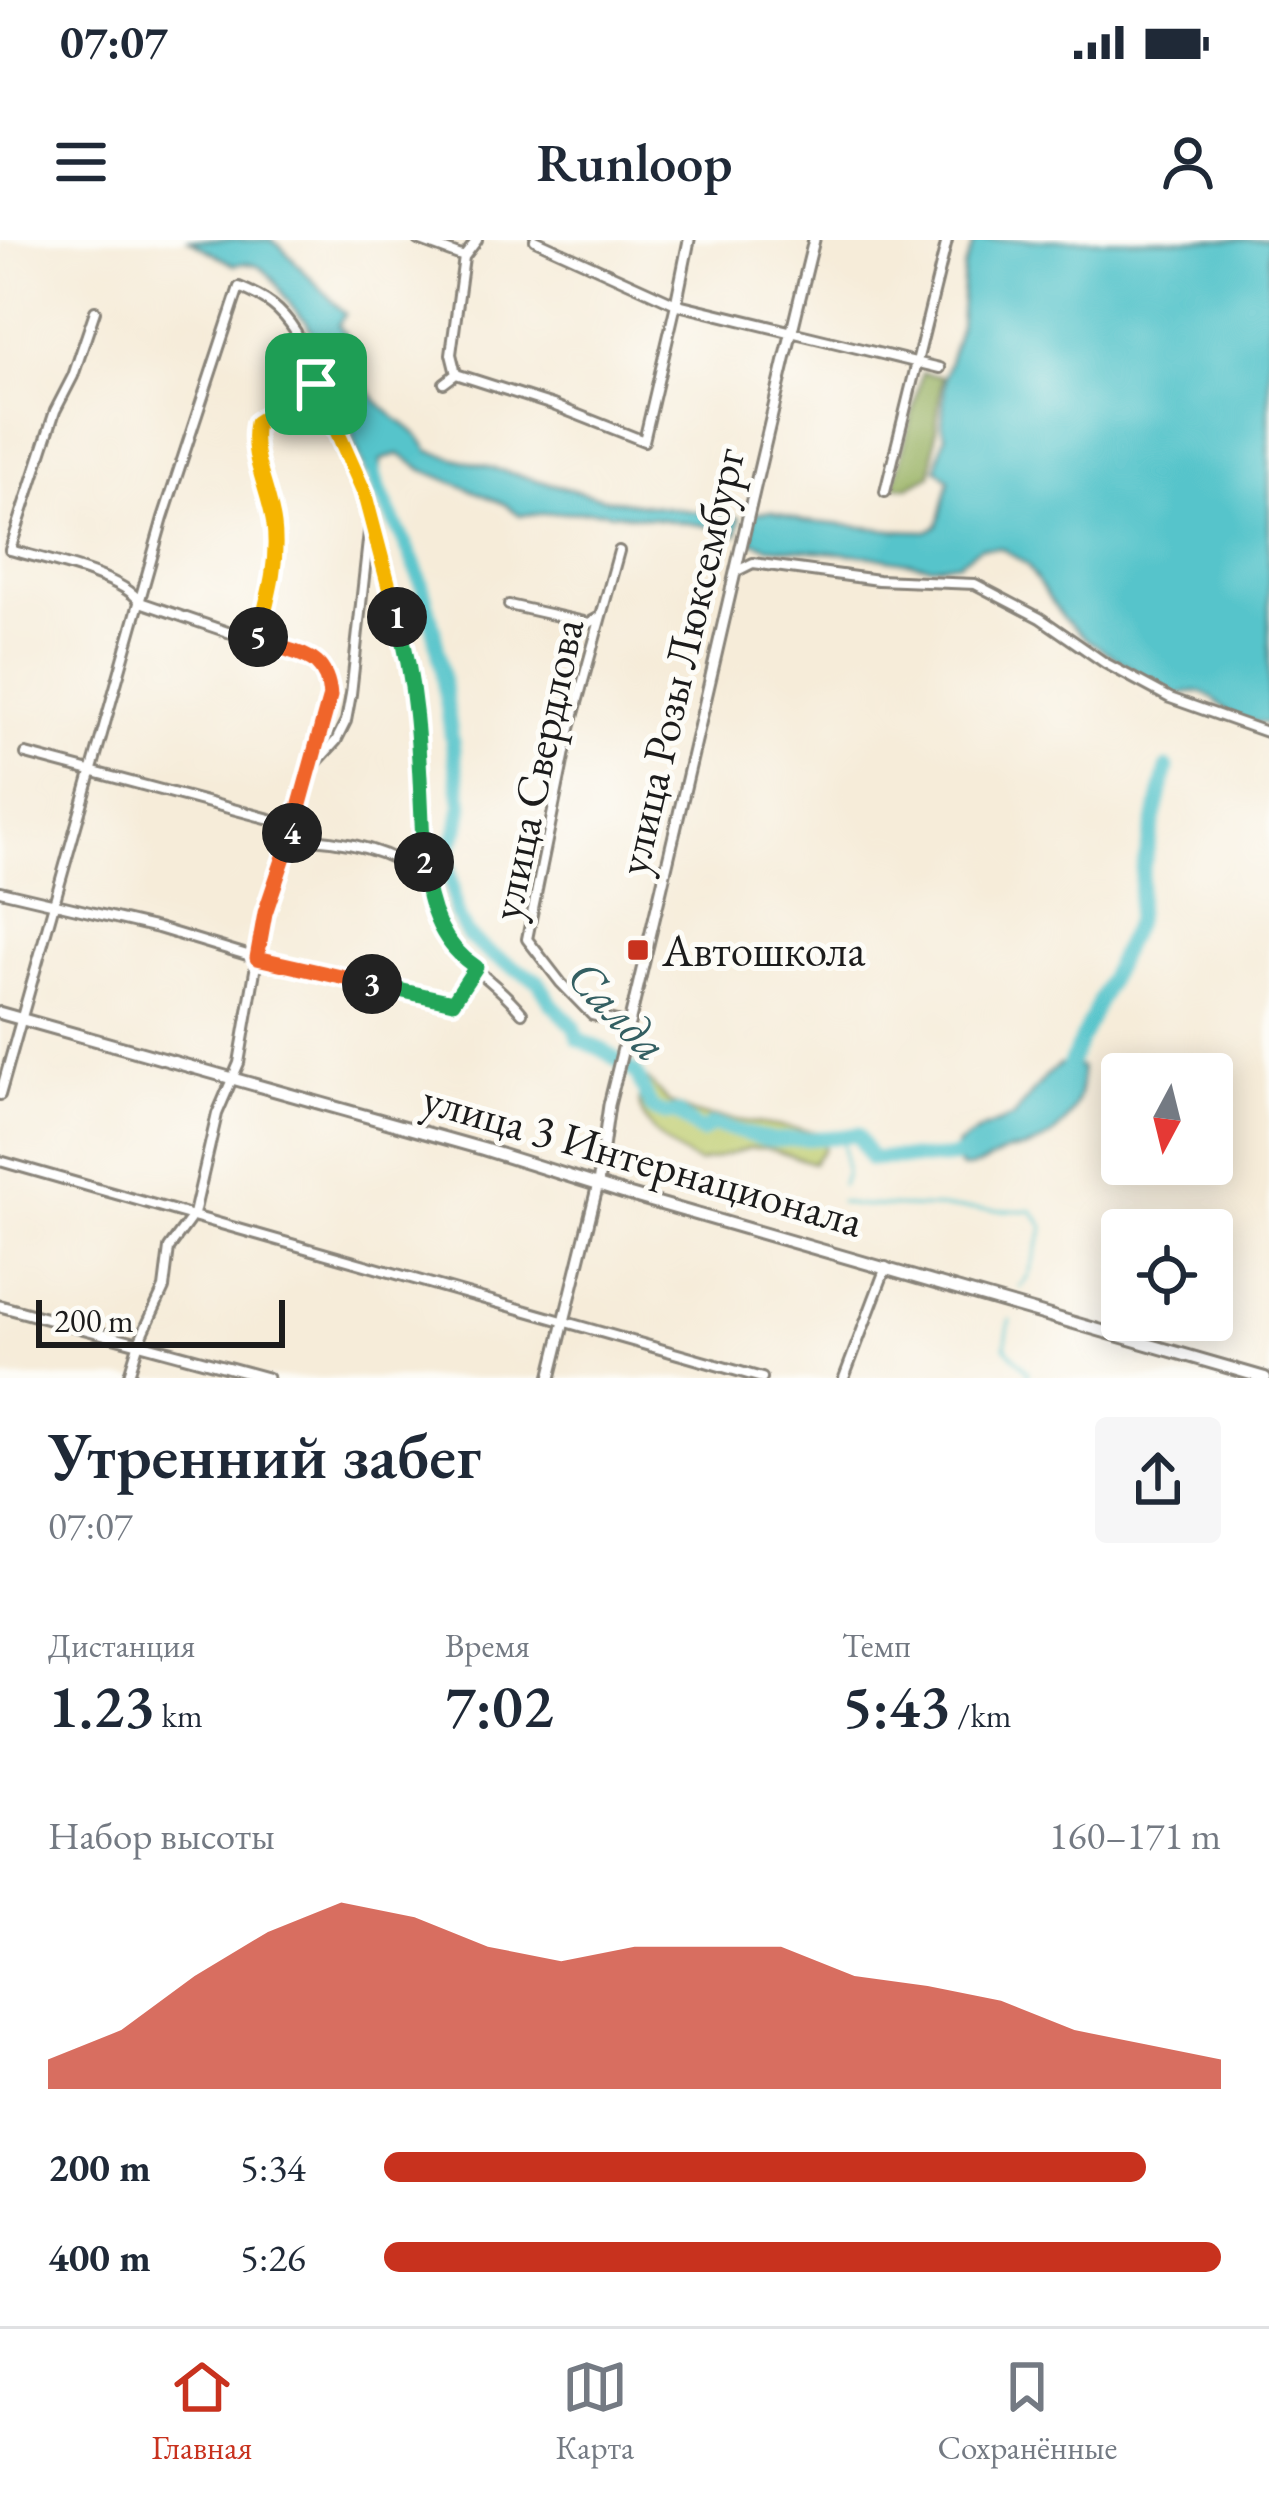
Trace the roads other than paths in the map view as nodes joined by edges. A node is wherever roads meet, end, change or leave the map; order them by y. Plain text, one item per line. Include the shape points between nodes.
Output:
1 (418, 240) edge
2 (477, 240) edge
3 (536, 240) edge
4 (689, 240) edge
5 (814, 240) edge
6 (947, 240) edge
7 (464, 257) junction
8 (676, 304) junction
9 (95, 311) dead end
10 (791, 332) junction
11 (919, 363) junction
12 (940, 368) dead end
13 (456, 374) junction
14 (444, 383) dead end
15 (316, 384) junction
16 (885, 492) dead end
17 (369, 524) junction
18 (5, 548) edge
19 (619, 551) dead end
20 (737, 571) junction
21 (140, 602) junction
22 (509, 604) dead end
23 (602, 616) junction
24 (257, 639) junction
25 (1269, 733) edge
26 (26, 754) dead end
27 (313, 766) junction
28 (92, 771) junction
29 (291, 838) junction
30 (425, 878) junction
31 (0, 891) edge
32 (52, 902) junction
33 (257, 958) junction
34 (476, 967) junction
35 (0, 1013) edge
36 (522, 1013) dead end
37 (20, 1019) junction
38 (629, 1024) junction
39 (230, 1078) junction
40 (0, 1095) edge
41 (0, 1161) edge
42 (598, 1184) junction
43 (194, 1214) junction
44 (886, 1267) junction
45 (0, 1306) edge
46 (563, 1319) junction
47 (139, 1342) junction
48 (128, 1378) edge
49 (267, 1378) edge
50 (550, 1378) edge
51 (762, 1378) edge
52 (844, 1378) edge
53 (1264, 1378) edge

1 - 7 street
2 - 7 street
3 - 8 street
4 - 8 street
5 - 10 street, улица Розы Люксембург
6 - 11 street
7 - 13 street via 451,354
8 - 10 street
8 - 13 street via 644,441
9 - 18 street
10 - 11 street
10 - 20 street, улица Розы Люксембург
11 - 12 street
11 - 16 street
13 - 14 street
15 - 17 street via 364,492
15 - 21 street via 283,312 239,287
15 - 24 street via 256,423 252,442 275,532
17 - 27 street via 346,721
17 - 30 street via 412,668
18 - 21 street via 77,569 134,592
19 - 23 street, улица Свердлова
20 - 25 street via 752,563 975,584 1170,698
20 - 38 street, улица Розы Люксембург
21 - 24 street
21 - 28 street
22 - 23 street via 589,623
23 - 38 street, улица Свердлова via 527,938 592,1015
24 - 27 street via 328,674
26 - 28 street
27 - 29 street
28 - 29 street via 285,823
28 - 32 street
29 - 30 street via 387,855
29 - 33 street
30 - 34 street via 455,954
31 - 32 street
32 - 33 street
32 - 37 street
33 - 34 street via 453,1002
33 - 39 street
34 - 36 street
35 - 37 main road, улица 3 Интернационала
37 - 39 main road, улица 3 Интернационала
37 - 40 street
38 - 42 street, улица Розы Люксембург
39 - 42 main road, улица 3 Интернационала
39 - 43 street
41 - 43 street
42 - 44 main road, улица 3 Интернационала
42 - 46 street, улица Розы Люксембург
43 - 46 street
43 - 47 street via 169,1248 164,1288
44 - 52 street
44 - 53 main road, улица 3 Интернационала
45 - 47 street
46 - 50 street, улица Розы Люксембург
46 - 51 street
47 - 48 street
47 - 49 street

